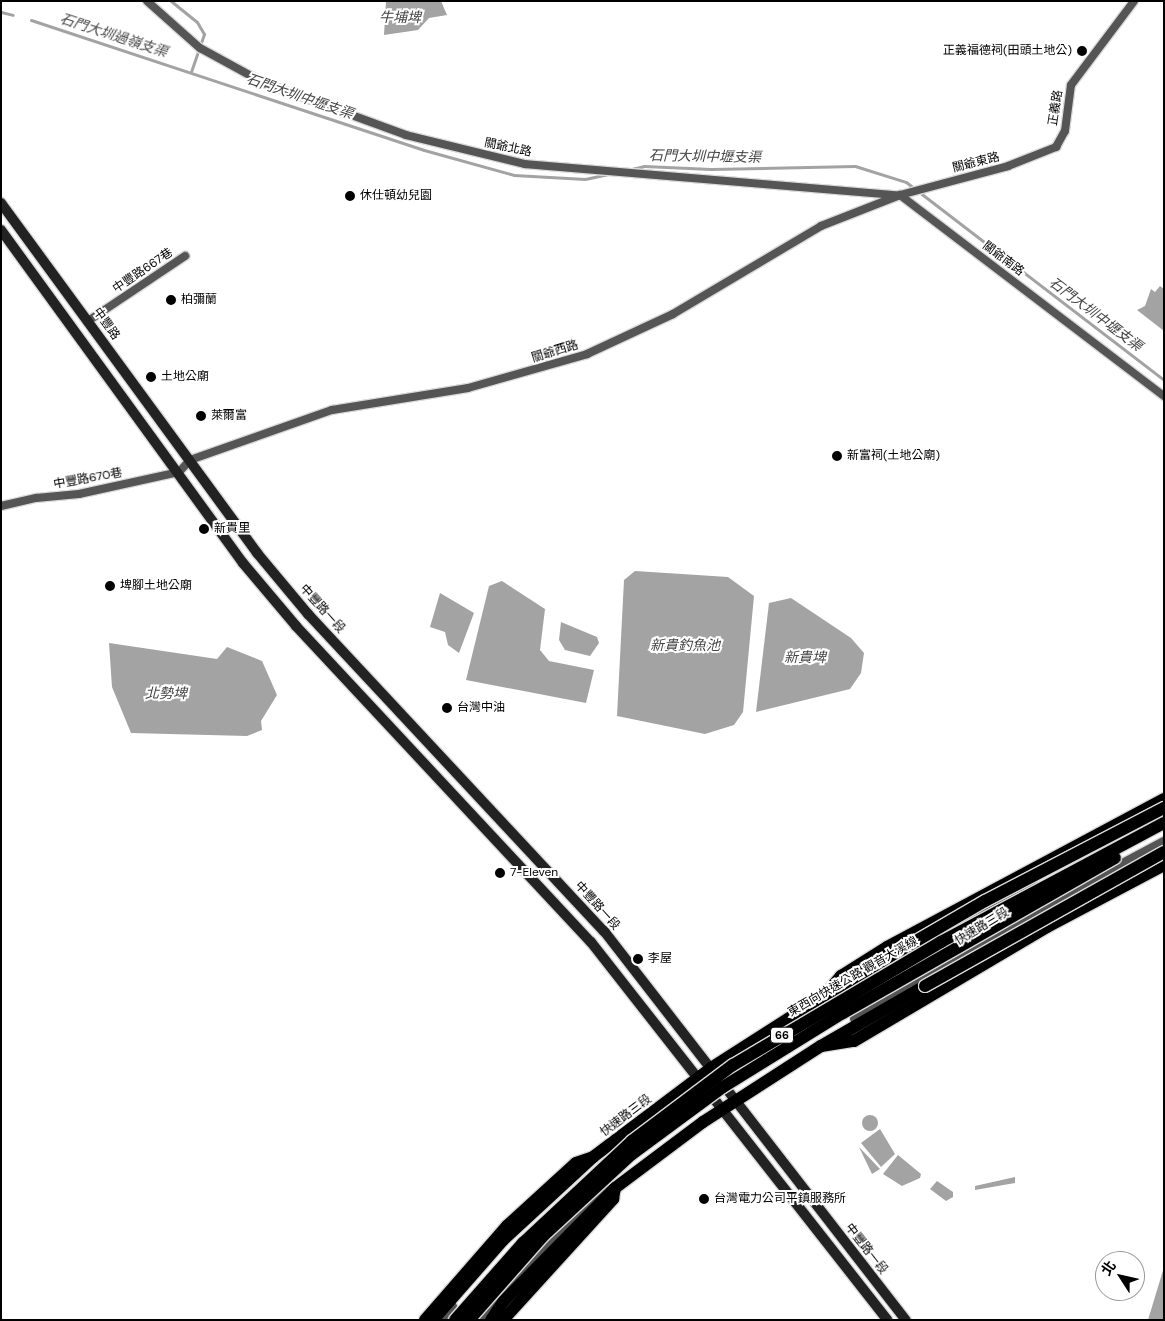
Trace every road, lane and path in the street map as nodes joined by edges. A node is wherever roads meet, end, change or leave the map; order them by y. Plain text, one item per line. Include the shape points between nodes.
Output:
1 (147, 1) edge
2 (1134, 1) edge
3 (1056, 147) joint
4 (900, 195) junction
5 (1, 203) edge
6 (1, 230) edge
7 (185, 256) dead end
8 (88, 321) junction
9 (1164, 396) edge
10 (190, 460) junction
11 (179, 472) junction
12 (1, 506) edge
13 (474, 792) junction
14 (1164, 800) edge
15 (462, 804) junction
16 (1164, 808) edge
17 (1164, 816) edge
18 (1164, 823) edge
19 (1164, 832) edge
20 (1164, 842) edge
21 (1164, 852) edge
22 (1164, 865) edge
23 (1020, 873) junction
24 (1026, 886) junction
25 (1038, 909) junction
26 (1047, 927) junction
27 (824, 995) junction
28 (821, 1046) junction
29 (711, 1068) junction
30 (697, 1079) junction
31 (736, 1101) junction
32 (722, 1111) junction
33 (593, 1158) junction
34 (615, 1188) junction
35 (425, 1320) edge
36 (433, 1320) edge
37 (442, 1320) edge
38 (454, 1320) edge
39 (469, 1320) edge
40 (481, 1320) edge
41 (491, 1320) edge
42 (503, 1320) edge
43 (887, 1320) edge
44 (906, 1320) edge

1 - 4 street, 關爺北路 via 200,48 264,83 406,135 525,164
2 - 3 street, 正義路 via 1097,55 1071,85 1065,132
3 - 4 street, 關爺東路 via 1008,166
4 - 9 street, 關爺南路
4 - 10 street, 關爺西路 via 821,226 673,314 587,354 468,388 332,410
5 - 8 main road, 中豐路
6 - 11 main road
7 - 8 street, 中豐路667巷
8 - 10 main road, 中豐路
10 - 11 street
10 - 13 main road, 中豐路一段 via 257,553 308,614
11 - 12 street, 中豐路670巷 via 79,494 36,498
11 - 15 main road via 243,563 290,619
13 - 15 main road
13 - 29 main road, 中豐路一段 via 604,931
14 - 23 main road, 快速路三段 / 66
15 - 30 main road via 591,942
16 - 27 main road, bridge via 986,901
17 - 24 street, 快速路三段
18 - 38 main road, 東西向快速公路 觀音大溪線 / 66, bridge via 941,942 733,1065 632,1141 523,1243
19 - 39 main road, 66, bridge via 866,999 723,1087 632,1154 543,1236
20 - 25 street, 快速路三段
21 - 28 main road, bridge
22 - 26 main road, 快速路三段 / 66
23 - 24 street
23 - 27 main road, 快速路三段 / 66 via 887,947 841,976
24 - 25 street
24 - 27 street, 快速路三段 via 849,989
25 - 26 street
25 - 28 street, 快速路三段 via 851,1022
26 - 28 main road, 快速路三段 / 66 via 854,1041
27 - 29 main road, 快速路三段 / 66
28 - 31 main road, 快速路三段 / 66
29 - 30 main road, 快速路三段 / 66
29 - 31 main road, 中豐路一段
30 - 32 main road
30 - 33 main road, 快速路三段 / 66
31 - 32 main road, 快速路三段 / 66
31 - 44 main road, 中豐路一段
32 - 34 main road, 快速路三段 / 66
32 - 43 main road
33 - 35 main road, 快速路三段 / 66 via 576,1163 507,1226
33 - 36 main road via 503,1240
33 - 37 street, 快速路三段 via 585,1172 512,1238
34 - 40 street, 快速路三段 via 590,1202 504,1288
34 - 41 main road via 503,1302
34 - 42 main road, 快速路三段 / 66 via 613,1199

